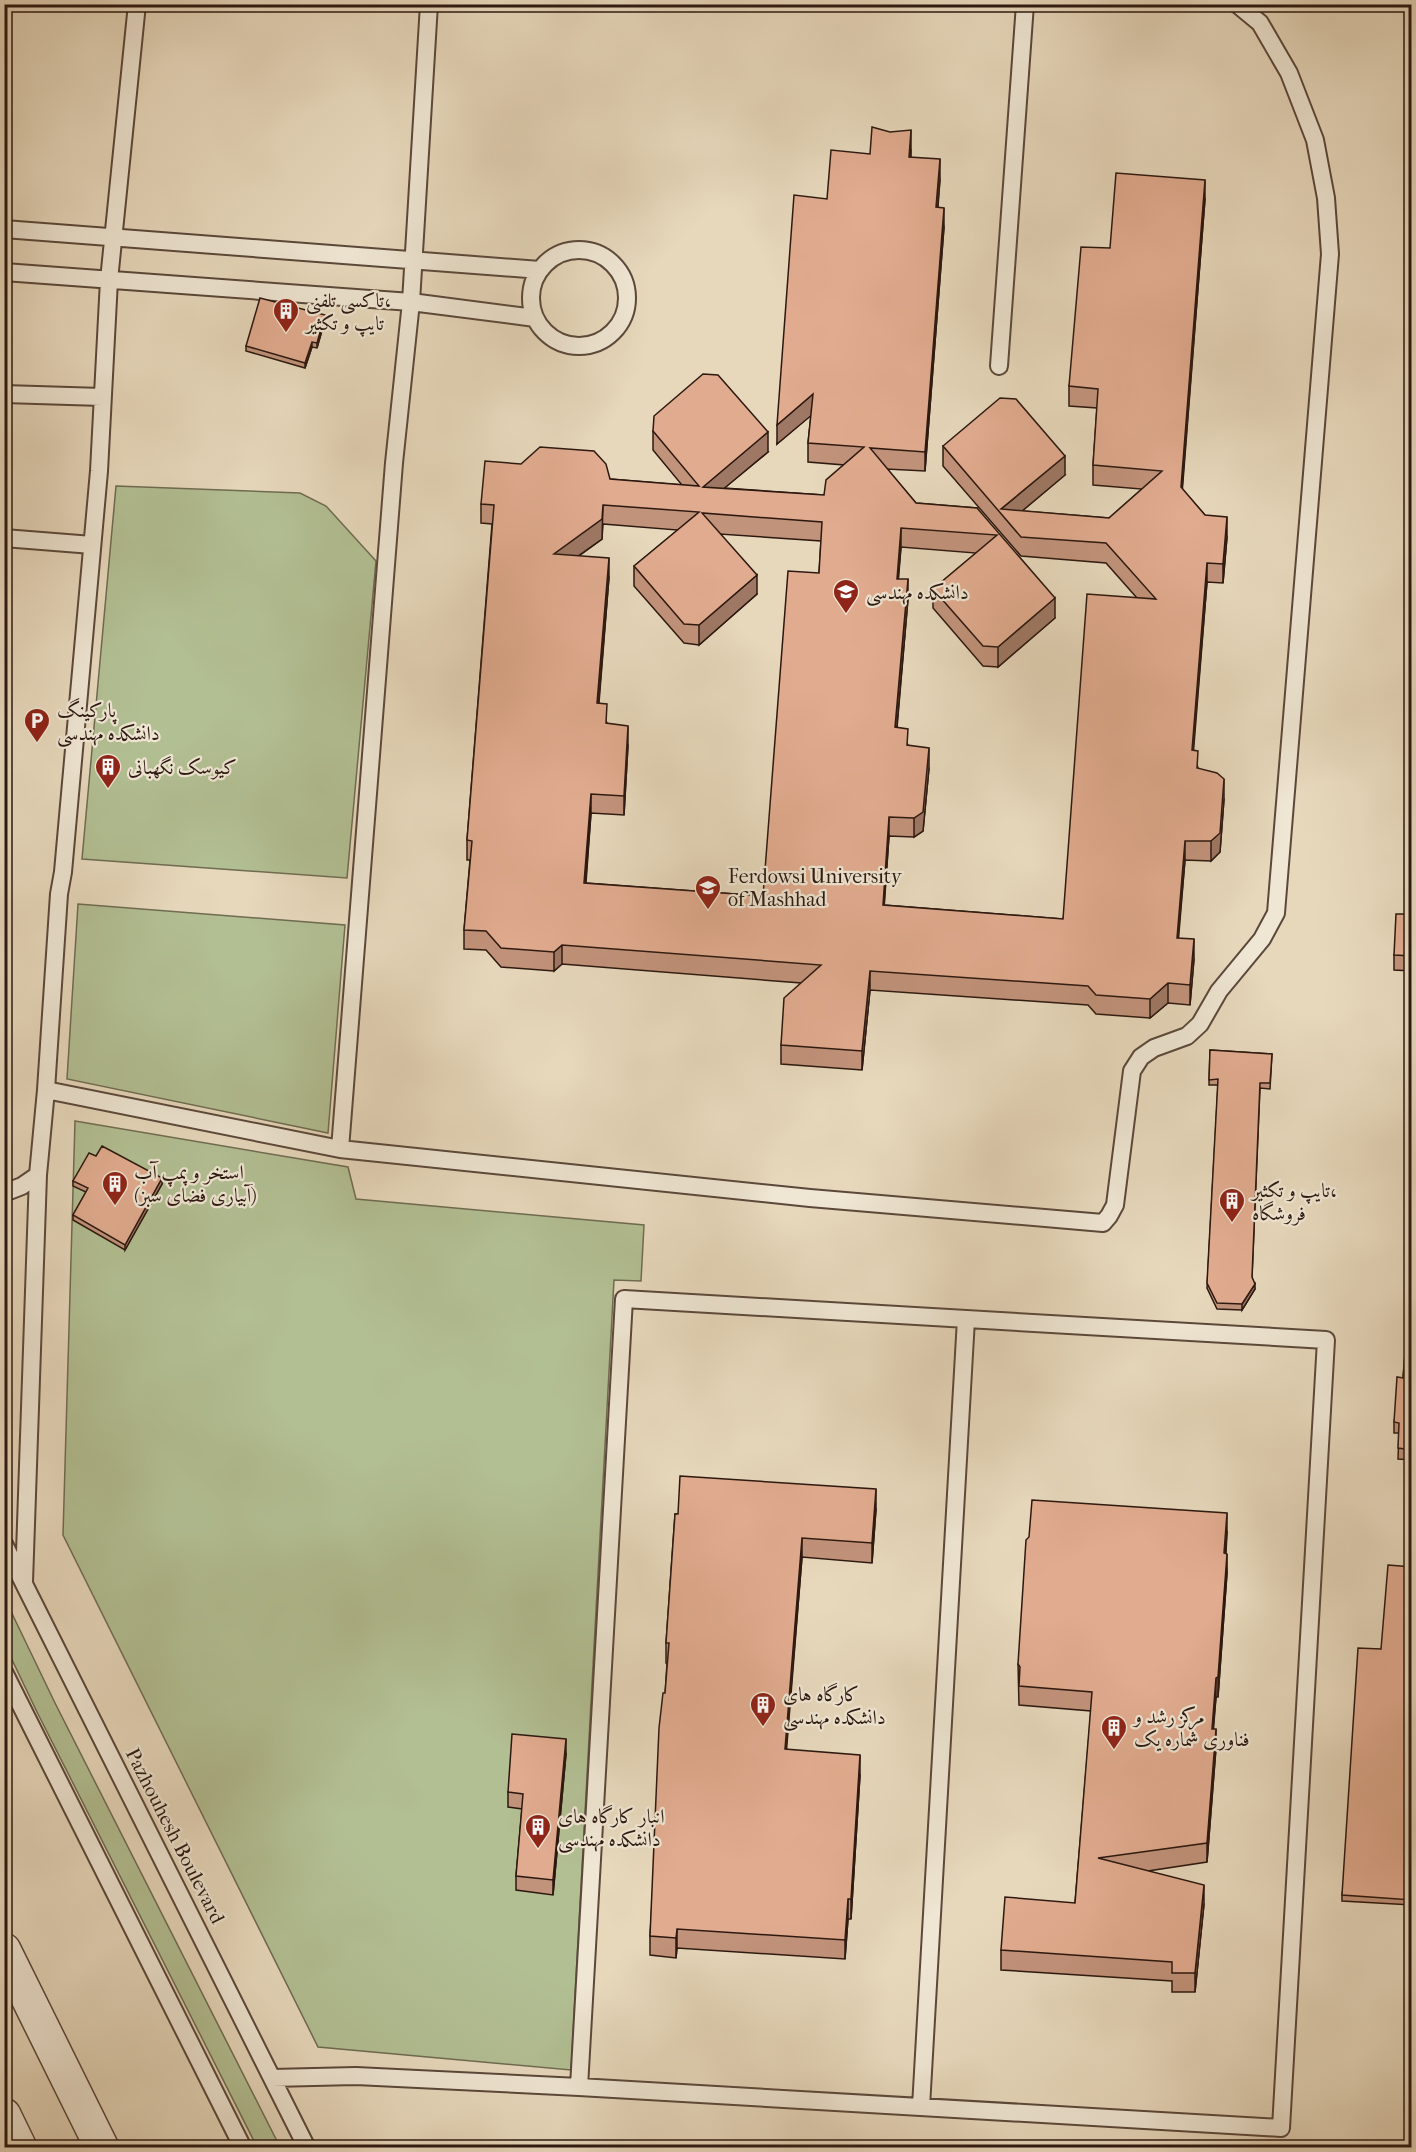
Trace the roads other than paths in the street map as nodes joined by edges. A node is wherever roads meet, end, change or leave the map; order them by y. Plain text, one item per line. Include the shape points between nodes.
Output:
1 (137, 4) edge
2 (429, 4) edge
3 (1026, 4) edge
4 (1238, 4) edge
5 (4, 230) edge
6 (115, 239) junction
7 (413, 260) junction
8 (540, 270) junction
9 (4, 272) edge
10 (109, 280) junction
11 (411, 302) junction
12 (535, 318) junction
13 (999, 366) dead end
14 (4, 394) edge
15 (102, 397) junction
16 (4, 538) edge
17 (92, 545) junction
18 (46, 1090) junction
19 (340, 1149) junction
20 (38, 1175) junction
21 (4, 1193) edge
22 (966, 1319) junction
23 (4, 1544) edge
24 (24, 1582) junction
25 (4, 1672) edge
26 (4, 1950) edge
27 (272, 2078) junction
28 (579, 2086) junction
29 (921, 2107) junction
30 (4, 2115) edge
31 (20, 2148) edge
32 (102, 2148) edge
33 (243, 2148) edge
34 (307, 2148) edge

1 - 6 lane
2 - 7 lane
3 - 13 lane
4 - 19 lane via 1260,23 1289,73 1315,140 1326,198 1330,254 1276,913 1262,939 1219,991 1200,1024 1187,1036 1147,1052 1132,1071 1115,1205 1110,1216 1102,1223 810,1198
5 - 6 lane
6 - 7 lane
6 - 10 lane
7 - 8 lane
7 - 11 lane
8 - 12 lane via 531,302
8 - 12 lane via 552,258 584,250 613,264 623,278 627,294 618,326 591,345 558,342
9 - 10 lane
10 - 11 lane
10 - 15 lane
11 - 12 lane
11 - 19 lane via 394,463
14 - 15 lane
15 - 17 lane
16 - 17 lane
17 - 18 lane via 59,894
18 - 19 lane
18 - 20 lane
20 - 21 lane
20 - 24 lane
22 - 28 lane via 624,1299
22 - 29 lane
22 - 29 lane via 1326,1340 1295,1889 1281,2128
23 - 24 lane, Pazhouhesh Boulevard
24 - 27 lane, Pazhouhesh Boulevard
25 - 33 lane
26 - 32 street
27 - 28 lane via 356,2076
27 - 34 lane, Pazhouhesh Boulevard
28 - 29 lane
30 - 31 street

